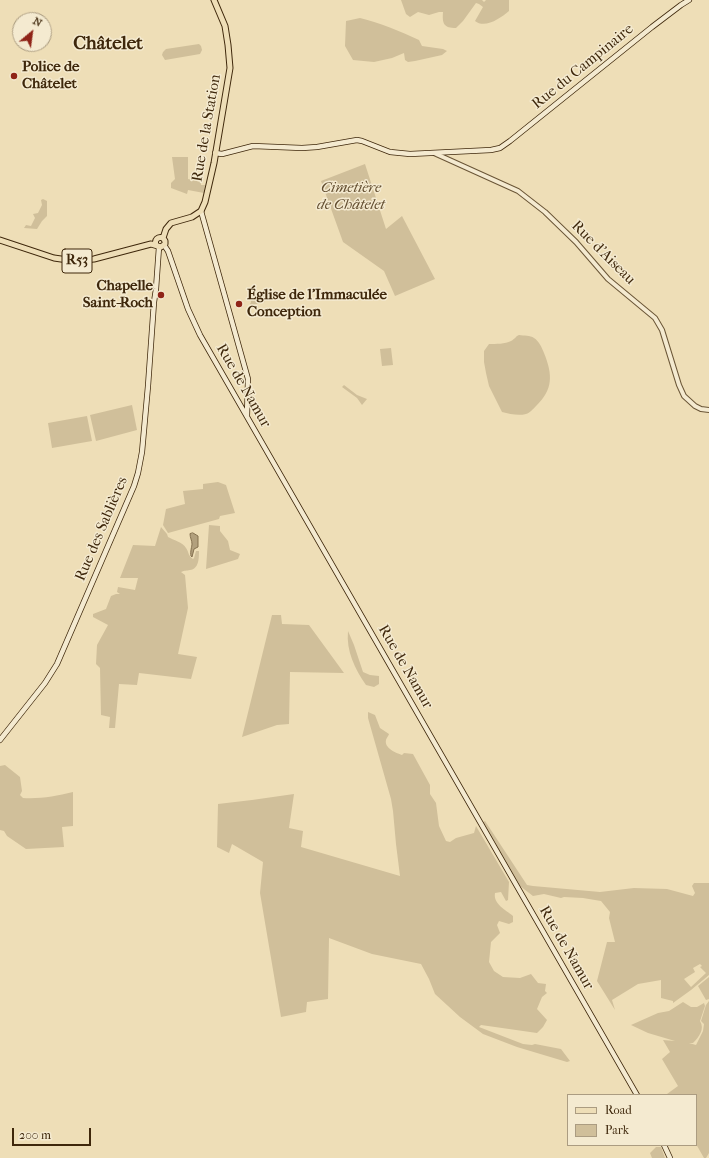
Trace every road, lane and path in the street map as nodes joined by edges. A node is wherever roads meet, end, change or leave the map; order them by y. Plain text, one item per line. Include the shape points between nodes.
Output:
1 (214, 0) edge
2 (689, 0) edge
3 (215, 153) junction
4 (434, 153) junction
5 (222, 154) junction
6 (214, 163) junction
7 (201, 211) junction
8 (163, 238) junction
9 (0, 240) edge
10 (160, 246) junction
11 (709, 410) edge
12 (247, 416) junction
13 (0, 740) edge
14 (635, 1094) edge
15 (664, 1146) edge
16 (670, 1158) edge

1 - 3 main road, Rue de la Station via 225,26 230,68
2 - 4 main road, Rue du Campinaire via 652,26 500,148
3 - 5 main road
3 - 6 main road, Rue de la Station
4 - 5 main road via 390,152 357,140 302,148 253,146
4 - 11 street, Rue d'Aiseau via 518,191 545,212 608,278 655,318 662,330 684,396 695,406
5 - 6 main road
6 - 7 main road, Rue de la Station
7 - 8 main road via 192,217 171,223
7 - 12 main road via 248,379
8 - 10 main road via 165,242
8 - 10 main road via 156,239 155,242
9 - 10 main road, R53 via 54,258 75,262 89,261 146,245
10 - 12 main road, Rue de Namur via 168,250 195,325
10 - 13 main road, Rue des Sablières via 142,452 134,486 57,664
12 - 14 main road, Rue de Namur
15 - 16 main road

